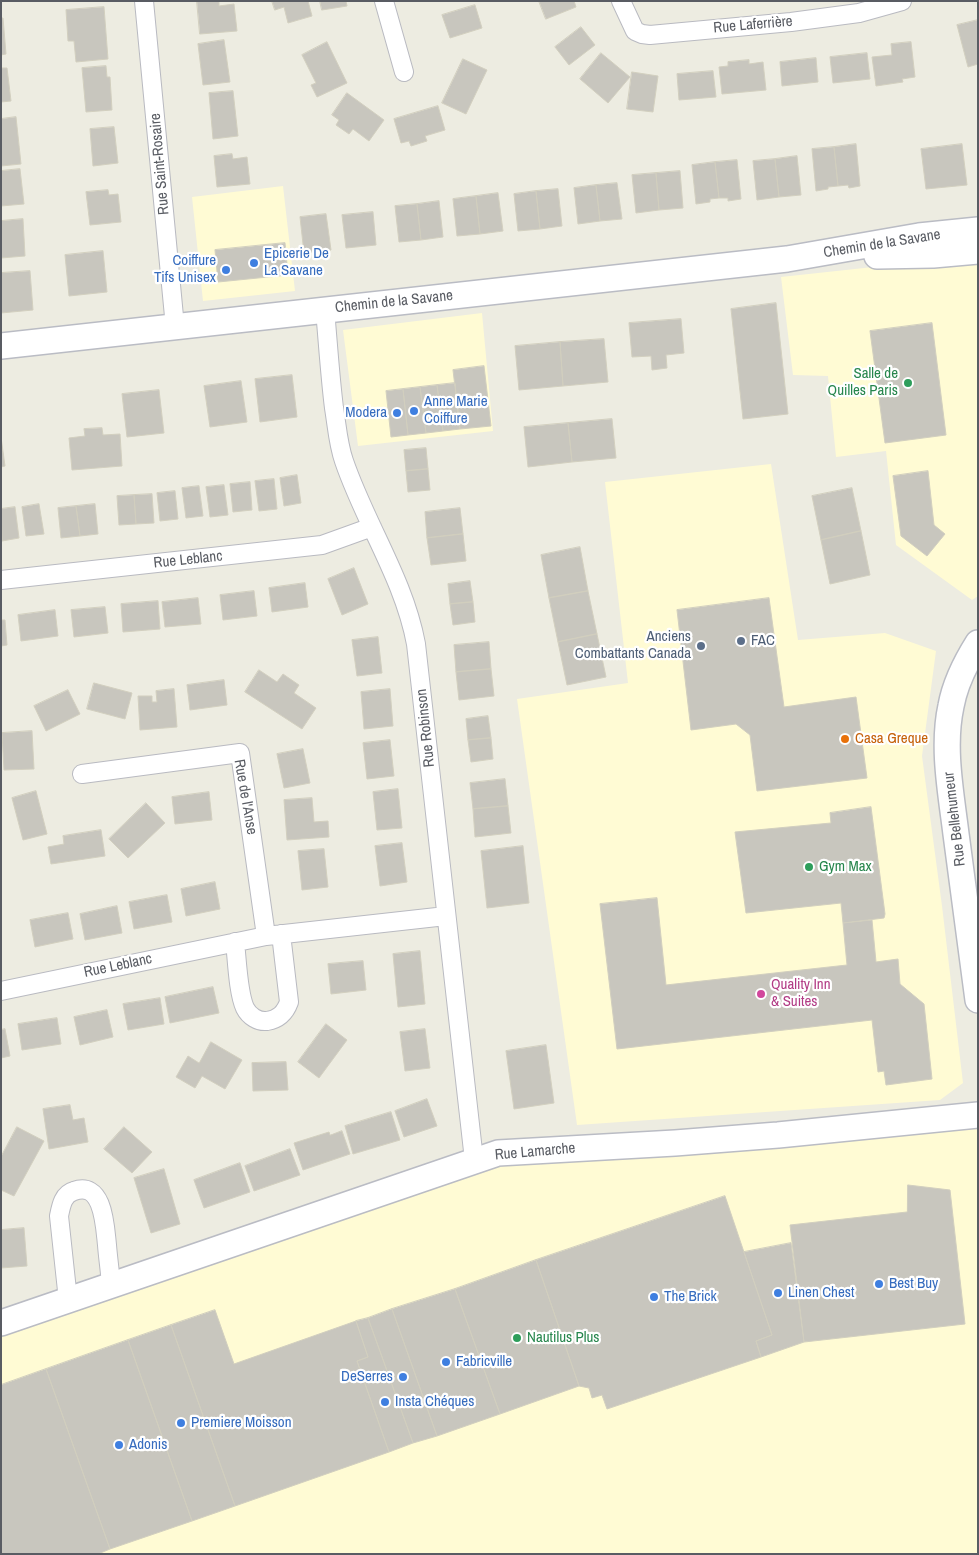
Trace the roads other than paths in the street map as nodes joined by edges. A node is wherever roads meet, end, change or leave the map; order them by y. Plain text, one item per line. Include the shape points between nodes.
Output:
1 (144, 1) edge
2 (384, 1) edge
3 (621, 1) edge
4 (902, 1) edge
5 (404, 72) dead end
6 (978, 230) edge
7 (978, 251) edge
8 (787, 259) junction
9 (325, 310) junction
10 (175, 327) junction
11 (1, 346) edge
12 (372, 527) junction
13 (1, 580) edge
14 (978, 643) edge
15 (82, 774) dead end
16 (446, 916) junction
17 (273, 935) junction
18 (235, 942) junction
19 (1, 991) edge
20 (978, 1000) edge
21 (978, 1115) edge
22 (474, 1160) junction
23 (112, 1284) junction
24 (68, 1300) junction
25 (1, 1323) edge

1 - 10 street, Rue Saint-Rosaire
2 - 5 street
3 - 4 street, Rue Laferrière via 635,31 650,35 859,13
6 - 8 street, Chemin de la Savane via 918,236
7 - 8 street, Chemin de la Savane
8 - 9 street, Chemin de la Savane
9 - 10 street, Chemin de la Savane
9 - 12 street, Rue Robinson via 339,443
10 - 11 street, Chemin de la Savane
12 - 13 street, Rue Leblanc via 322,545
12 - 16 street, Rue Robinson via 408,606 413,625
14 - 20 street, Rue Bellehumeur via 957,684 948,726 952,799
15 - 17 street, Rue de l'Anse via 240,753
16 - 17 street, Rue Leblanc
16 - 22 street, Rue Robinson
17 - 18 street, Rue Leblanc
17 - 18 street via 289,1002 285,1012 275,1020 264,1022 251,1017 245,1007
18 - 19 street, Rue Leblanc
21 - 22 street, Rue Lamarche via 770,1136 498,1153
22 - 23 street, Rue Lamarche
23 - 24 street, Rue Lamarche
23 - 24 street via 99,1200 90,1191 73,1191 66,1196 59,1216
24 - 25 street, Rue Lamarche

